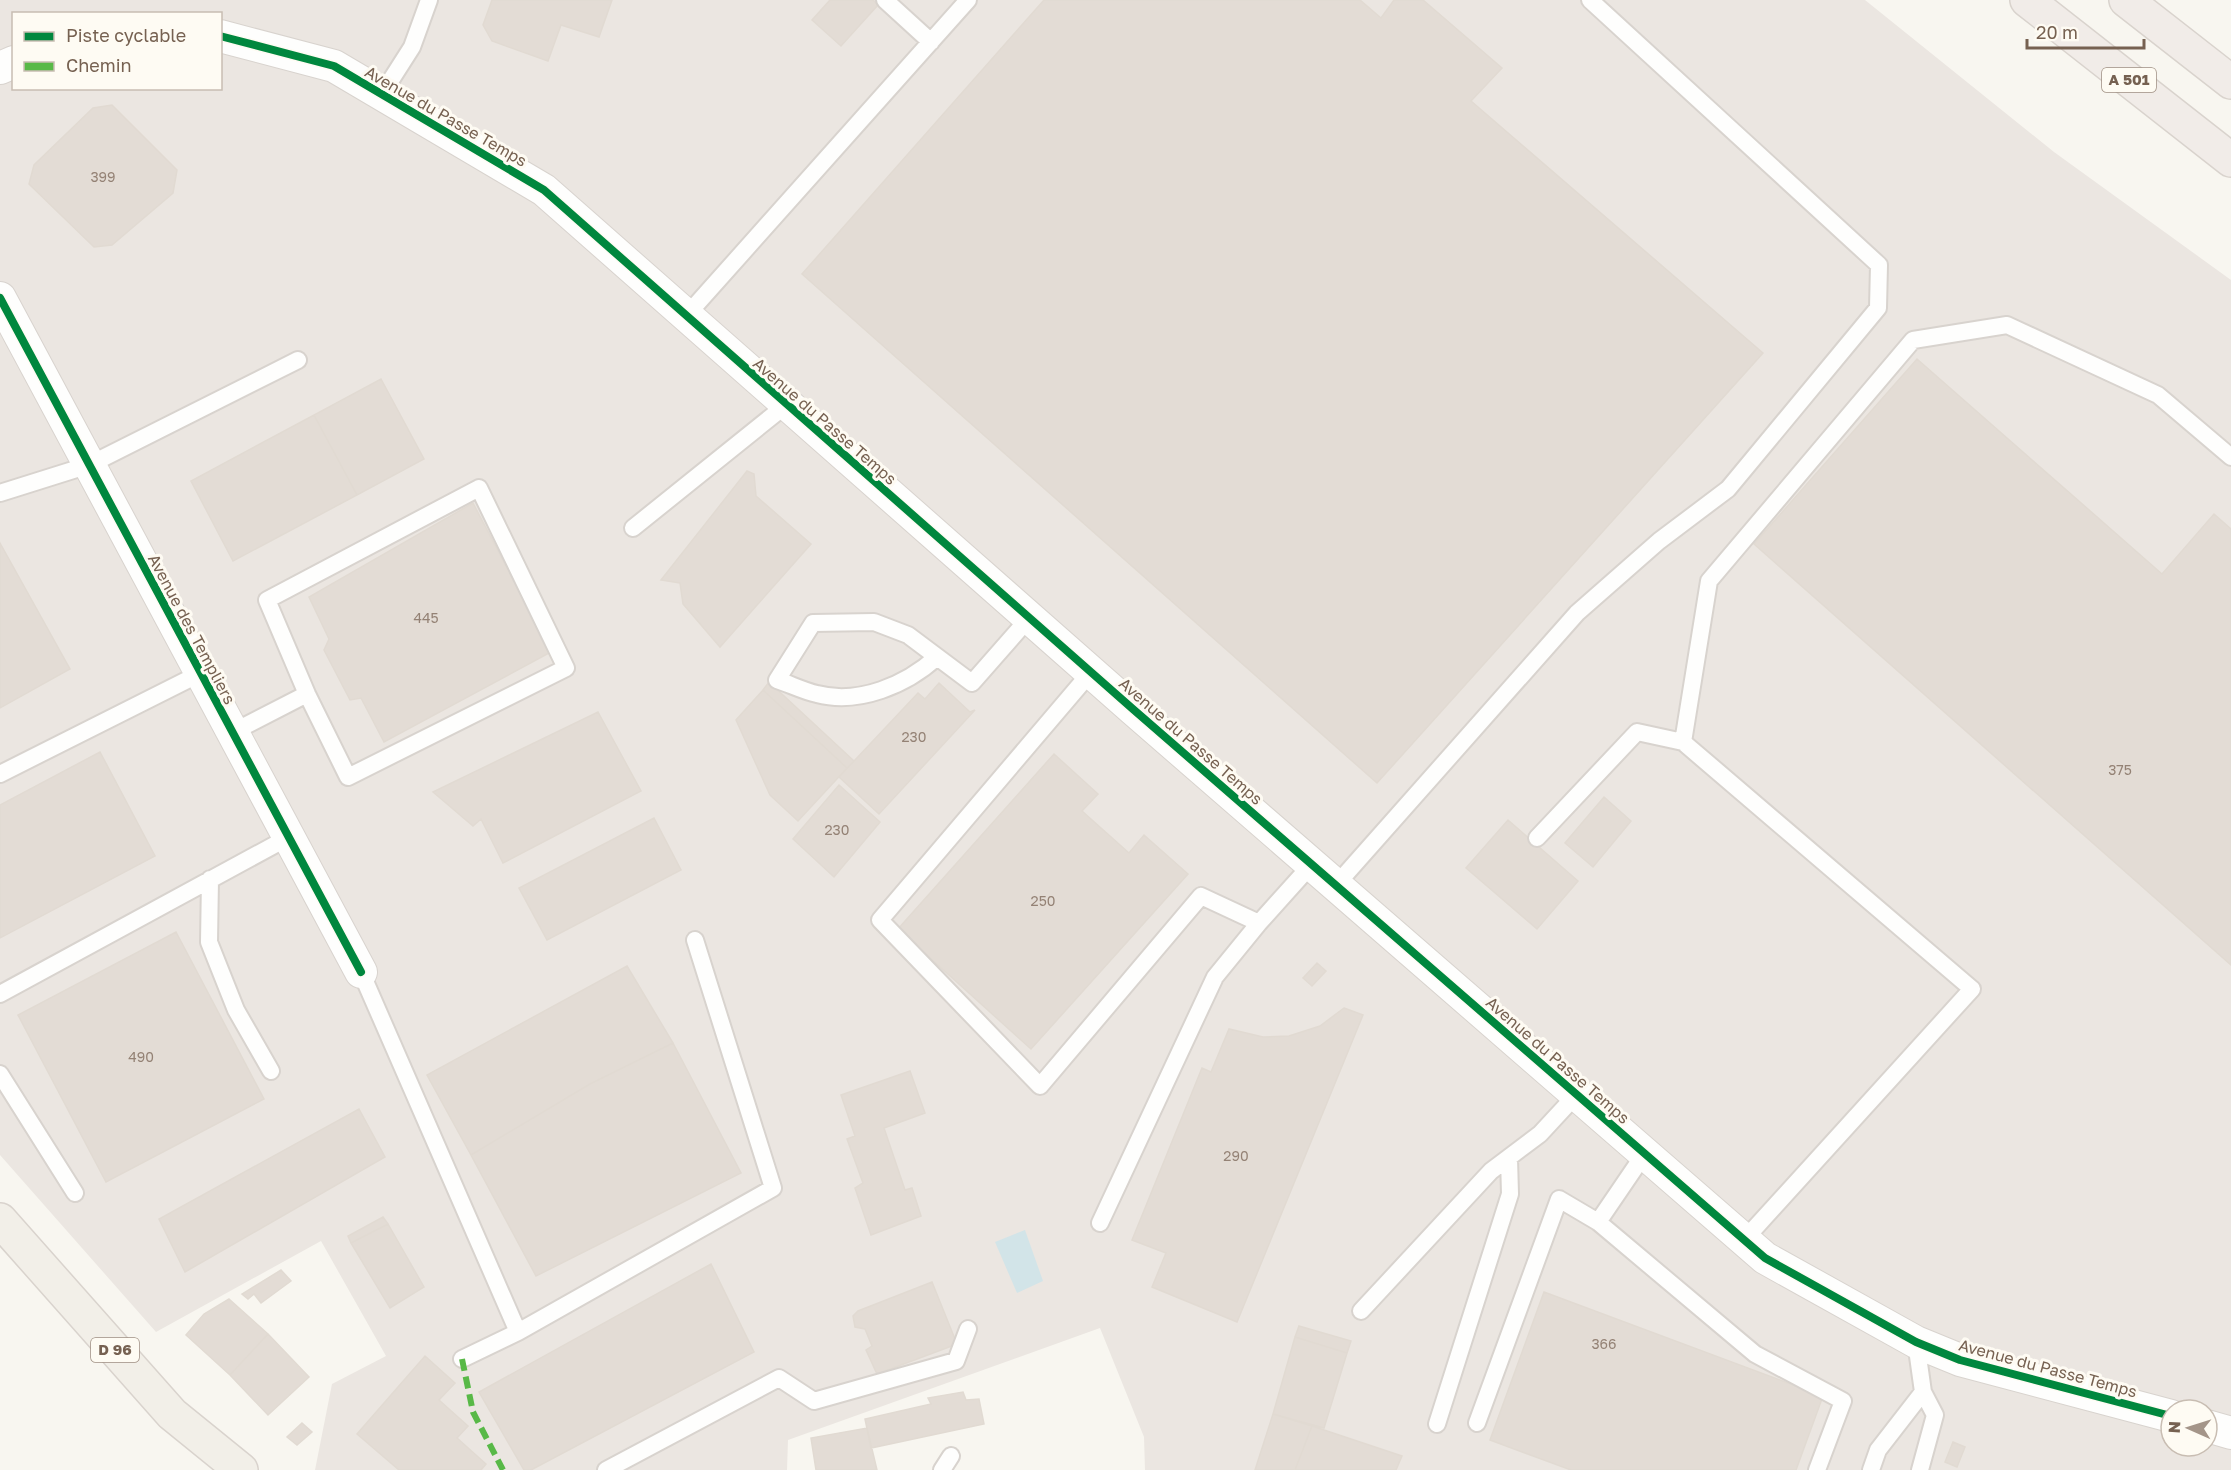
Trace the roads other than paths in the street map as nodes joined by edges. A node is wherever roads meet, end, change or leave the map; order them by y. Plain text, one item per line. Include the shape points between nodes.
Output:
1 (429, 0) edge
2 (885, 0) edge
3 (968, 0) edge
4 (1590, 0) edge
5 (2027, 0) edge
6 (2126, 0) edge
7 (222, 37) edge
8 (931, 42) junction
9 (2231, 82) edge
10 (382, 94) junction
11 (2231, 160) edge
12 (1, 301) edge
13 (687, 316) junction
14 (298, 360) dead end
15 (786, 405) junction
16 (2231, 457) edge
17 (89, 465) junction
18 (0, 493) edge
19 (633, 528) dead end
20 (1029, 618) junction
21 (937, 657) junction
22 (1091, 672) junction
23 (201, 673) junction
24 (308, 694) junction
25 (233, 732) junction
26 (1683, 742) junction
27 (0, 774) edge
28 (289, 837) junction
29 (1537, 838) dead end
30 (1312, 864) junction
31 (210, 879) junction
32 (1336, 885) junction
33 (1259, 923) junction
34 (695, 940) dead end
35 (361, 972) joint
36 (0, 994) edge
37 (271, 1071) dead end
38 (0, 1074) edge
39 (1577, 1094) junction
40 (1645, 1153) junction
41 (1509, 1158) junction
42 (75, 1193) dead end
43 (0, 1220) edge
44 (1598, 1222) junction
45 (1100, 1223) dead end
46 (1744, 1240) junction
47 (1361, 1311) dead end
48 (968, 1329) dead end
49 (518, 1332) junction
50 (1916, 1342) junction
51 (462, 1359) dead end
52 (1923, 1392) junction
53 (2159, 1413) edge
54 (1477, 1423) dead end
55 (1437, 1424) dead end
56 (241, 1470) edge
57 (606, 1470) edge
58 (1817, 1470) edge
59 (1871, 1470) edge
60 (1920, 1470) edge

1 - 10 lane via 412,47
2 - 8 lane
3 - 8 lane
4 - 32 lane via 1879,265 1878,308 1728,489 1659,541 1577,613
5 - 11 highway, A 501
6 - 9 highway
7 - 10 street, Avenue du Passe Temps via 334,66
8 - 13 lane
10 - 13 street, Avenue du Passe Temps via 544,190
12 - 17 street, Avenue des Templiers
13 - 15 street, Avenue du Passe Temps
14 - 17 lane
15 - 19 lane
15 - 20 street, Avenue du Passe Temps
16 - 26 lane via 2158,395 2007,325 1913,340 1709,581
17 - 18 lane
17 - 23 street, Avenue des Templiers
20 - 21 lane via 972,683
20 - 22 street, Avenue du Passe Temps
21 - 21 lane via 908,635 874,622 813,623 777,680 818,695 869,695 919,673
22 - 30 street, Avenue du Passe Temps
22 - 33 lane via 880,920 1040,1086 1201,896
23 - 25 street, Avenue des Templiers
23 - 27 lane
24 - 24 lane via 267,600 479,488 566,668 348,777
24 - 25 lane
25 - 28 street, Avenue des Templiers
26 - 29 lane via 1636,732
26 - 46 lane via 1972,989
28 - 31 lane
28 - 35 street, Avenue des Templiers
30 - 32 street, Avenue du Passe Temps
30 - 33 lane
31 - 36 lane
31 - 37 lane via 209,942 236,1010
32 - 39 street, Avenue du Passe Temps
33 - 45 lane via 1215,977
34 - 49 lane via 773,1188
35 - 49 lane
38 - 42 lane
39 - 40 street, Avenue du Passe Temps
39 - 41 lane via 1540,1134
40 - 44 lane
40 - 46 street, Avenue du Passe Temps
41 - 47 lane via 1491,1171
41 - 55 lane via 1510,1194
43 - 56 main road, D 96 via 172,1414
44 - 54 lane via 1559,1199
44 - 58 lane via 1755,1354 1843,1401
46 - 50 street, Avenue du Passe Temps via 1766,1258
48 - 57 lane via 956,1360 814,1401 779,1378
49 - 51 lane
50 - 52 lane
50 - 53 street, Avenue du Passe Temps via 1960,1360
52 - 59 lane via 1878,1450
52 - 60 lane via 1935,1415

